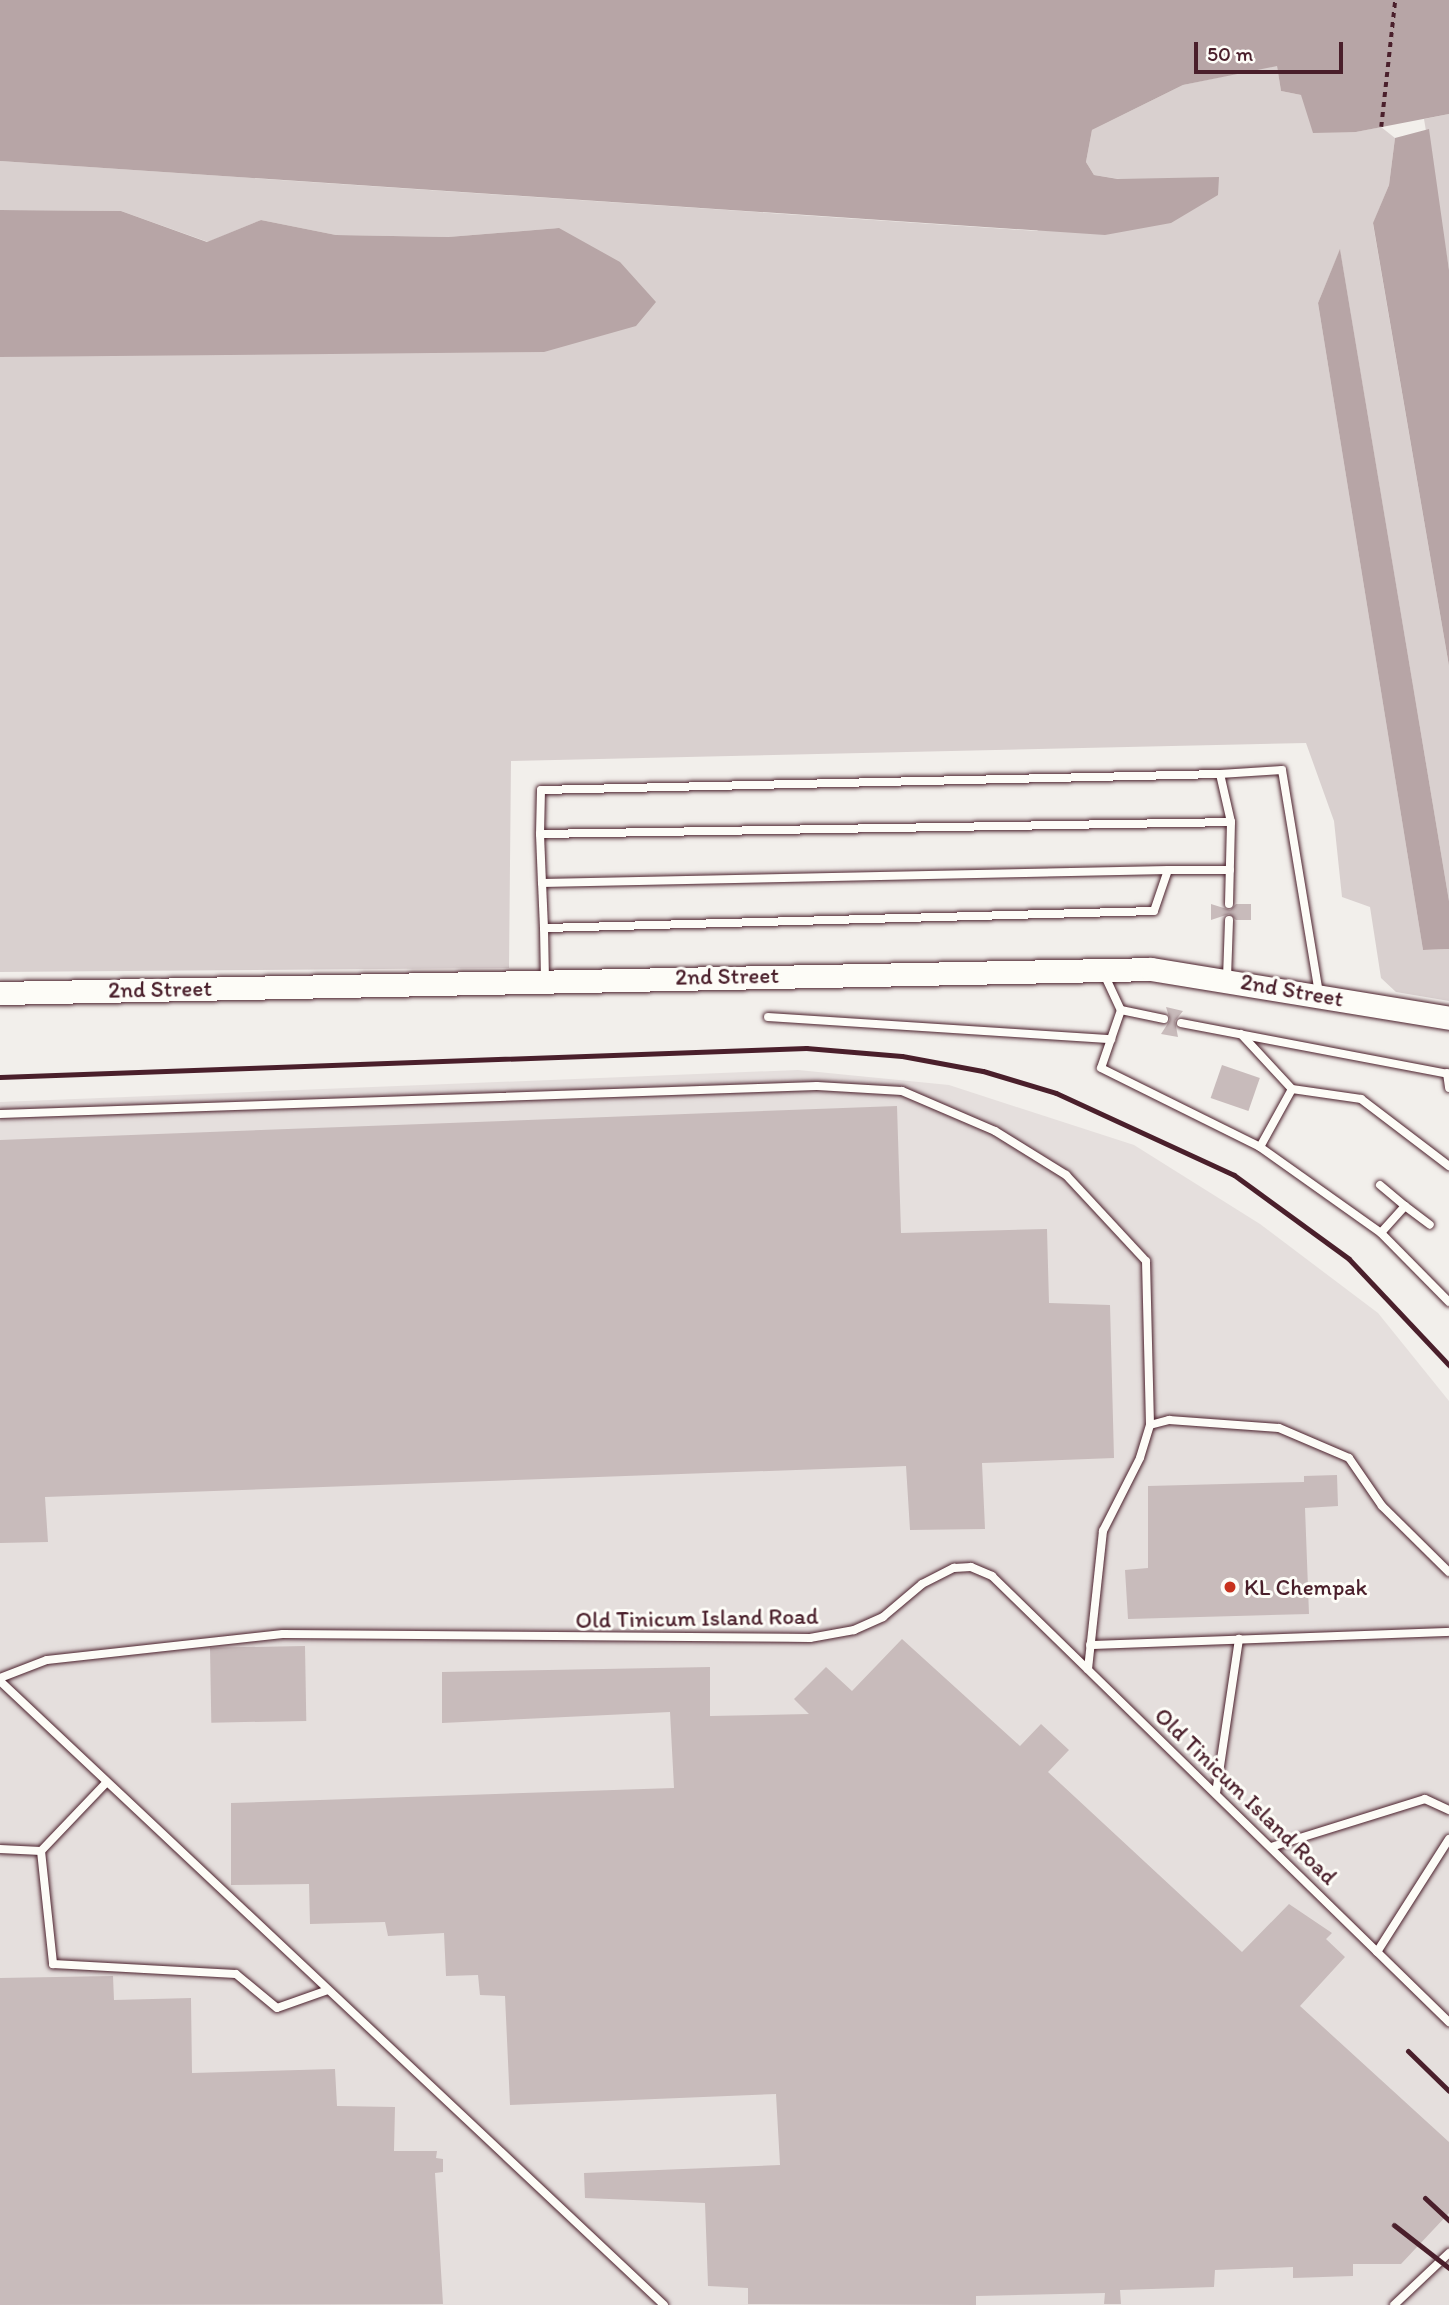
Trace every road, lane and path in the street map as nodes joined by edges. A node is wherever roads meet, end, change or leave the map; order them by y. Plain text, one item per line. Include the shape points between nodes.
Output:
1 (1395, 0) edge
2 (1381, 127) dead end
3 (1220, 774) junction
4 (1231, 822) junction
5 (540, 834) junction
6 (1168, 870) junction
7 (1230, 870) junction
8 (542, 883) junction
9 (1229, 904) dead end
10 (1228, 920) dead end
11 (544, 928) junction
12 (1101, 968) junction
13 (1227, 978) junction
14 (545, 981) junction
15 (0, 993) edge
16 (1320, 995) junction
17 (1121, 1010) junction
18 (768, 1017) dead end
19 (1449, 1018) edge
20 (1164, 1019) dead end
21 (1181, 1023) dead end
22 (1241, 1034) junction
23 (1111, 1040) junction
24 (1448, 1073) edge
25 (1449, 1088) edge
26 (1293, 1089) junction
27 (0, 1114) edge
28 (1259, 1147) junction
29 (1449, 1166) edge
30 (1380, 1185) dead end
31 (1405, 1206) junction
32 (1430, 1225) dead end
33 (1381, 1233) junction
34 (1449, 1302) edge
35 (1150, 1424) junction
36 (1449, 1572) edge
37 (1449, 1632) edge
38 (1240, 1639) junction
39 (1090, 1645) junction
40 (1087, 1669) junction
41 (0, 1680) edge
42 (107, 1782) junction
43 (1216, 1793) junction
44 (1449, 1810) edge
45 (1449, 1839) edge
46 (1271, 1847) junction
47 (0, 1849) edge
48 (41, 1851) junction
49 (1377, 1952) junction
50 (328, 1990) junction
51 (1449, 2022) edge
52 (1449, 2253) edge
53 (664, 2305) edge
54 (1394, 2305) edge

1 - 2 path
3 - 4 lane
3 - 5 lane via 541,790
3 - 16 lane via 1282,771
4 - 5 lane
4 - 7 lane
5 - 8 lane
6 - 7 lane
6 - 8 lane
6 - 11 lane via 1154,911
7 - 9 lane
8 - 11 lane
10 - 13 lane
11 - 14 lane
12 - 13 street, 2nd Street
12 - 14 street, 2nd Street
12 - 17 lane
13 - 16 street, 2nd Street
14 - 15 street, 2nd Street
16 - 19 street, 2nd Street
17 - 20 lane
17 - 23 lane
18 - 23 lane
21 - 22 lane
22 - 24 lane
22 - 26 lane
23 - 28 lane via 1101,1068
24 - 25 lane
26 - 28 lane
26 - 29 lane via 1362,1100
27 - 35 lane via 817,1086 902,1091 995,1131 1066,1175 1146,1262
28 - 33 lane
30 - 31 lane
31 - 32 lane
31 - 33 lane
33 - 34 lane
35 - 36 lane via 1169,1420 1279,1428 1349,1458 1382,1506
35 - 39 lane via 1103,1531
37 - 38 lane
38 - 39 lane
38 - 43 lane
39 - 40 lane
40 - 41 lane, Old Tinicum Island Road via 992,1576 971,1567 954,1568 922,1584 883,1618 854,1630 810,1638 283,1634 47,1660
40 - 43 lane, Old Tinicum Island Road
41 - 42 lane
42 - 48 lane
42 - 50 lane
43 - 46 lane, Old Tinicum Island Road
44 - 46 lane via 1425,1799
45 - 49 lane
46 - 49 lane, Old Tinicum Island Road
47 - 48 lane
48 - 50 lane via 53,1964 236,1974 277,2008
49 - 51 lane, Old Tinicum Island Road
50 - 53 lane
52 - 54 lane

